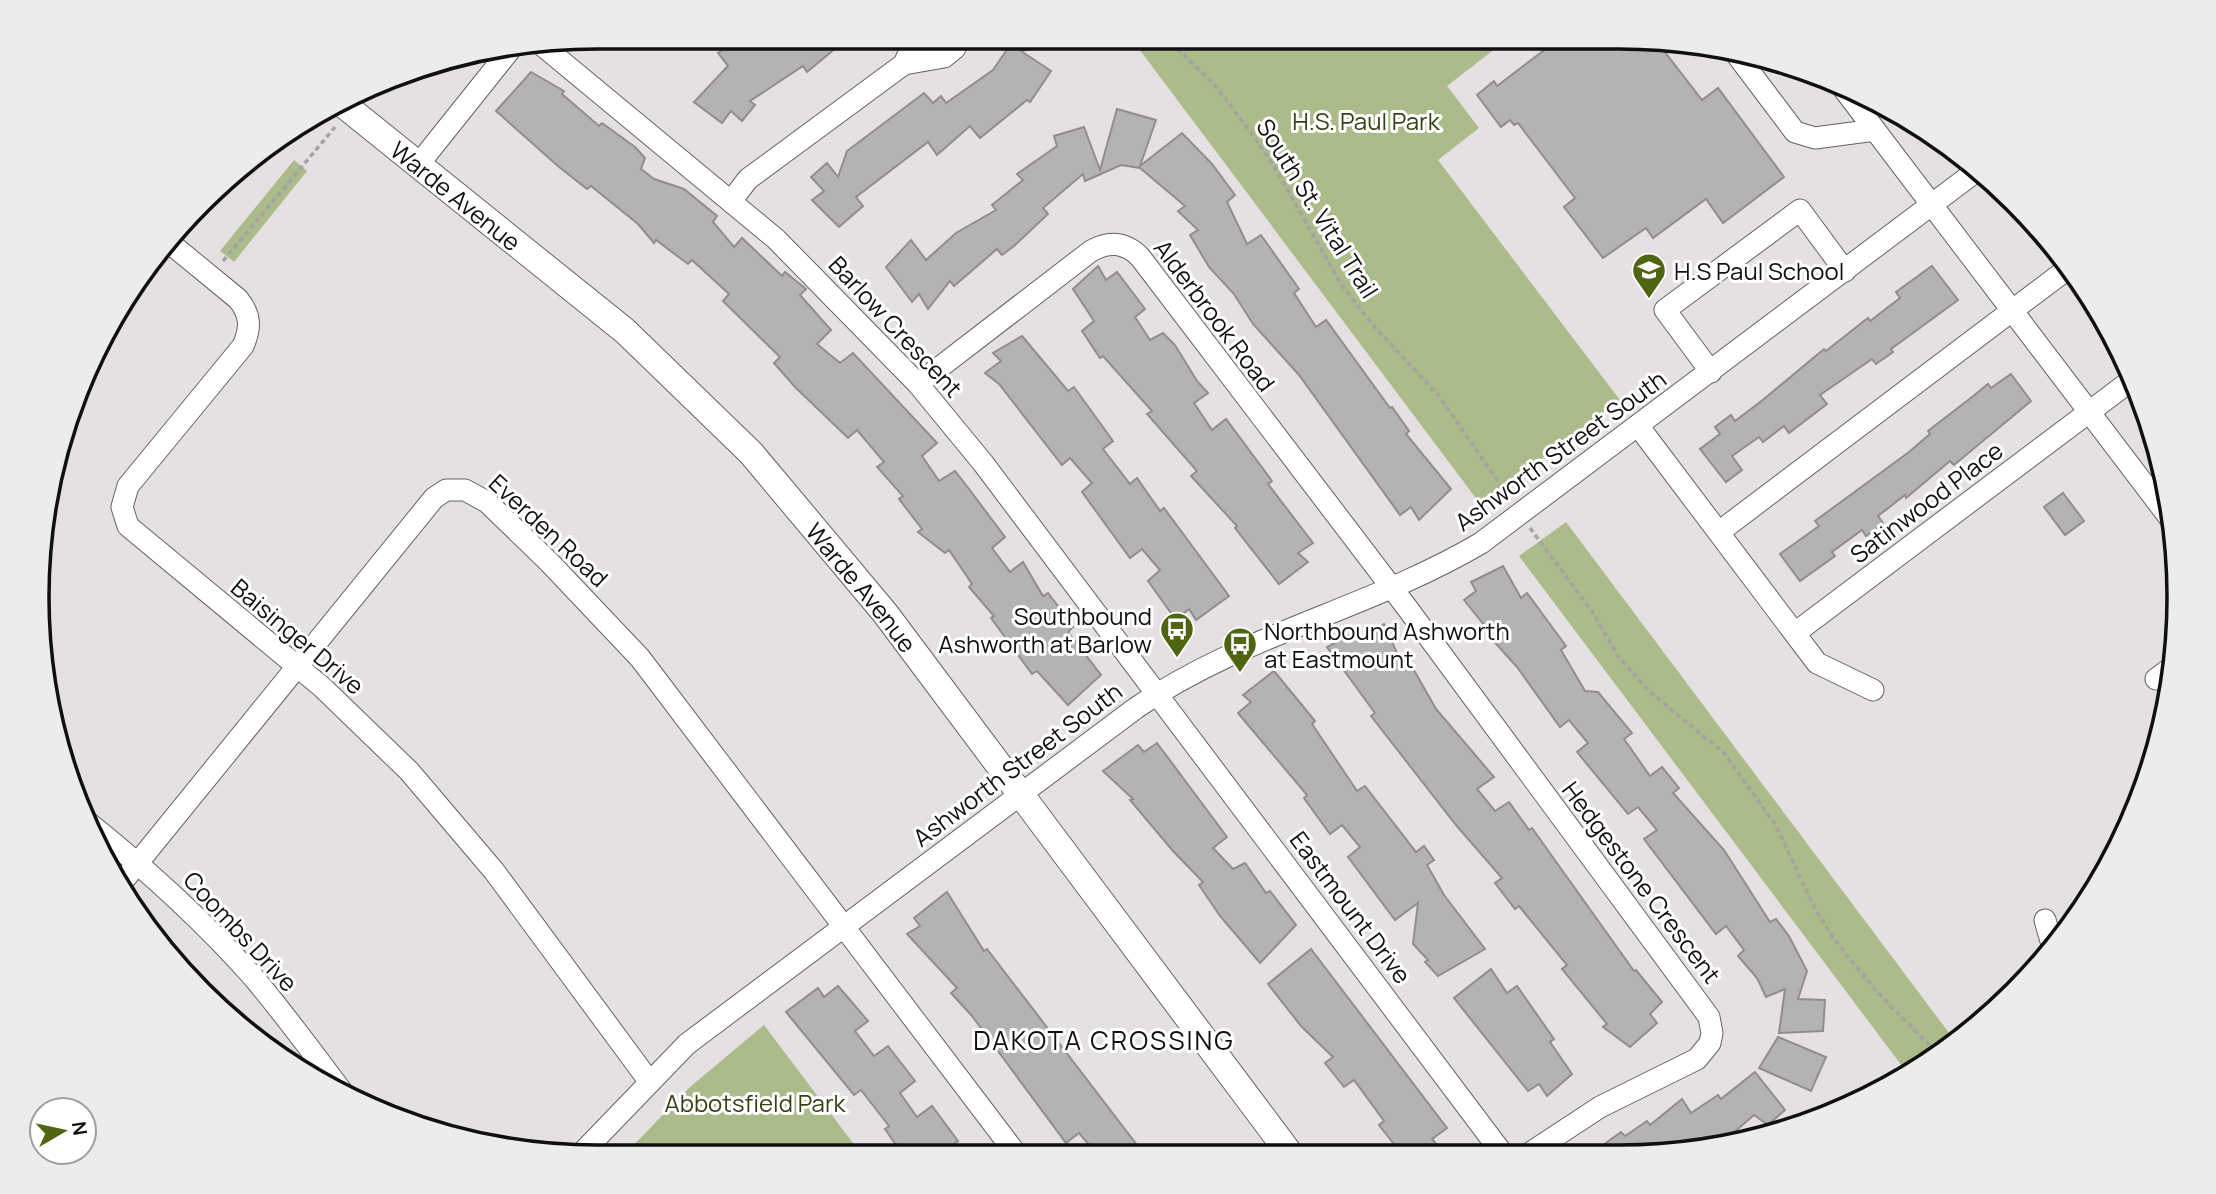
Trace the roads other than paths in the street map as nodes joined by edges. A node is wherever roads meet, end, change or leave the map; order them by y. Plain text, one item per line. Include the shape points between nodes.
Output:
1 (911, 49) edge
2 (954, 49) edge
3 (549, 51) edge
4 (504, 58) edge
5 (904, 64) junction
6 (1744, 64) edge
7 (1854, 103) edge
8 (349, 109) edge
9 (1875, 130) junction
10 (418, 165) junction
11 (1969, 176) edge
12 (732, 200) junction
13 (1929, 206) junction
14 (175, 248) edge
15 (1845, 271) junction
16 (2061, 274) edge
17 (2012, 312) junction
18 (1711, 372) junction
19 (918, 384) junction
20 (2124, 385) edge
21 (2088, 411) junction
22 (1639, 426) junction
23 (2158, 503) edge
24 (1719, 532) junction
25 (1391, 586) junction
26 (1795, 633) junction
27 (297, 667) junction
28 (2161, 676) edge
29 (2157, 679) dead end
30 (1873, 690) dead end
31 (1157, 692) junction
32 (1019, 794) junction
33 (105, 836) edge
34 (137, 863) junction
35 (126, 877) edge
36 (2045, 920) dead end
37 (845, 925) junction
38 (2050, 936) edge
39 (307, 1062) edge
40 (649, 1081) junction
41 (589, 1145) edge
42 (1010, 1145) edge
43 (1283, 1145) edge
44 (1496, 1145) edge
45 (1542, 1145) edge

1 - 5 street
2 - 5 street via 944,57
3 - 12 street, Barlow Crescent
4 - 10 street
5 - 12 street via 748,179
6 - 9 street via 1795,132 1815,138
7 - 9 street
8 - 10 main road, Warde Avenue
9 - 13 street
10 - 32 main road, Warde Avenue via 625,331 751,453 853,572
11 - 13 street, Ashworth Street South
12 - 19 street, Barlow Crescent via 838,299
13 - 15 street, Ashworth Street South
13 - 17 street
14 - 27 street, Baisinger Drive via 245,307 250,327 243,346 128,486 123,517 135,534
15 - 18 street, Ashworth Street South
15 - 18 street via 1800,210 1665,310
16 - 17 street
17 - 21 street
17 - 24 street
18 - 22 street, Ashworth Street South
19 - 25 street, Alderbrook Road via 1091,251 1112,244 1128,247
19 - 31 street, Barlow Crescent
20 - 21 street, Satinwood Place
21 - 23 street
21 - 26 street, Satinwood Place
22 - 24 street
22 - 25 street, Ashworth Street South via 1481,542
24 - 26 street
25 - 31 street, Ashworth Street South via 1210,664
25 - 45 street, Hedgestone Crescent via 1704,1007 1711,1023 1710,1043 1696,1059 1600,1107
26 - 30 street via 1817,663
27 - 34 street, Everden Road
27 - 37 street, Everden Road via 434,498 454,489 478,495 550,562 640,658
27 - 40 street, Baisinger Drive via 409,771 461,828
28 - 29 street
31 - 32 street, Ashworth Street South
31 - 44 street, Eastmount Drive
32 - 37 street, Ashworth Street South
32 - 43 main road, Warde Avenue
33 - 34 street, Coombs Drive
34 - 35 street, Everden Road
34 - 39 street, Coombs Drive via 230,953
36 - 38 street
37 - 40 street, Ashworth Street South via 687,1044
37 - 42 street, Everden Road
40 - 41 street, Ashworth Street South

